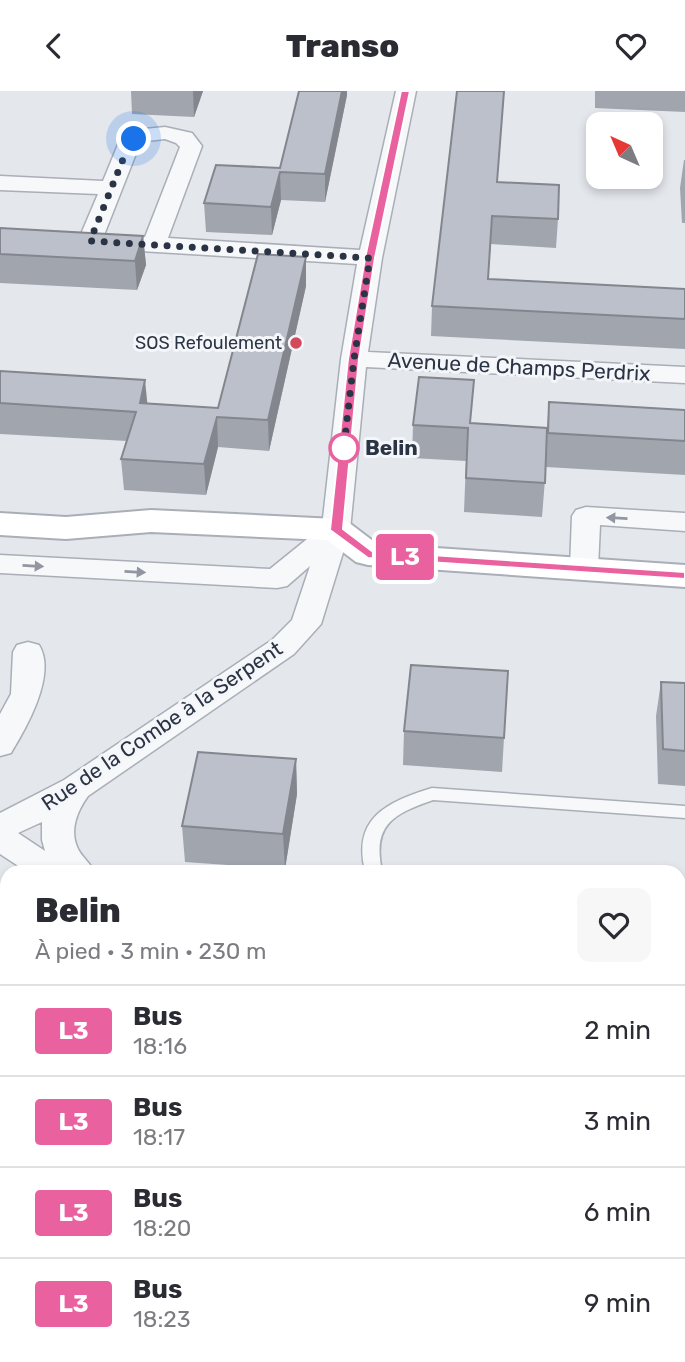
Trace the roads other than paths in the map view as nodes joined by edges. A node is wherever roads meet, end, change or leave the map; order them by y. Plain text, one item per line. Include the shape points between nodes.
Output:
1 (405, 91) edge
2 (0, 183) edge
3 (109, 188) junction
4 (155, 244) junction
5 (370, 258) junction
6 (354, 359) junction
7 (685, 375) edge
8 (685, 522) edge
9 (0, 524) edge
10 (90, 526) junction
11 (337, 530) junction
12 (0, 564) edge
13 (67, 568) junction
14 (583, 568) junction
15 (685, 576) edge
16 (28, 652) dead end
17 (0, 745) edge
18 (76, 788) junction
19 (685, 812) edge
20 (0, 827) edge
21 (0, 837) edge
22 (42, 865) edge
23 (70, 865) edge
24 (371, 865) edge

1 - 5 street, Rue de la Combe à la Serpent
2 - 3 street
3 - 4 street via 90,241
3 - 4 street via 134,139 165,133 191,143
4 - 5 street
5 - 6 street, Rue de la Combe à la Serpent
6 - 7 street, Avenue de Champs Perdrix
6 - 11 street, Rue de la Combe à la Serpent
8 -> 14 street via 586,516
9 - 10 street
10 - 11 street via 151,521
10 - 13 street
13 -> 11 street via 277,579
11 - 14 street via 368,554
11 - 18 street, Rue de la Combe à la Serpent via 306,624 284,647
12 -> 13 street
14 - 15 street
16 - 17 street via 26,694
18 - 20 street, Rue de la Combe à la Serpent
18 - 23 street via 57,821 58,843
19 - 24 lane via 432,794 397,806 373,827 368,853
21 - 22 street

